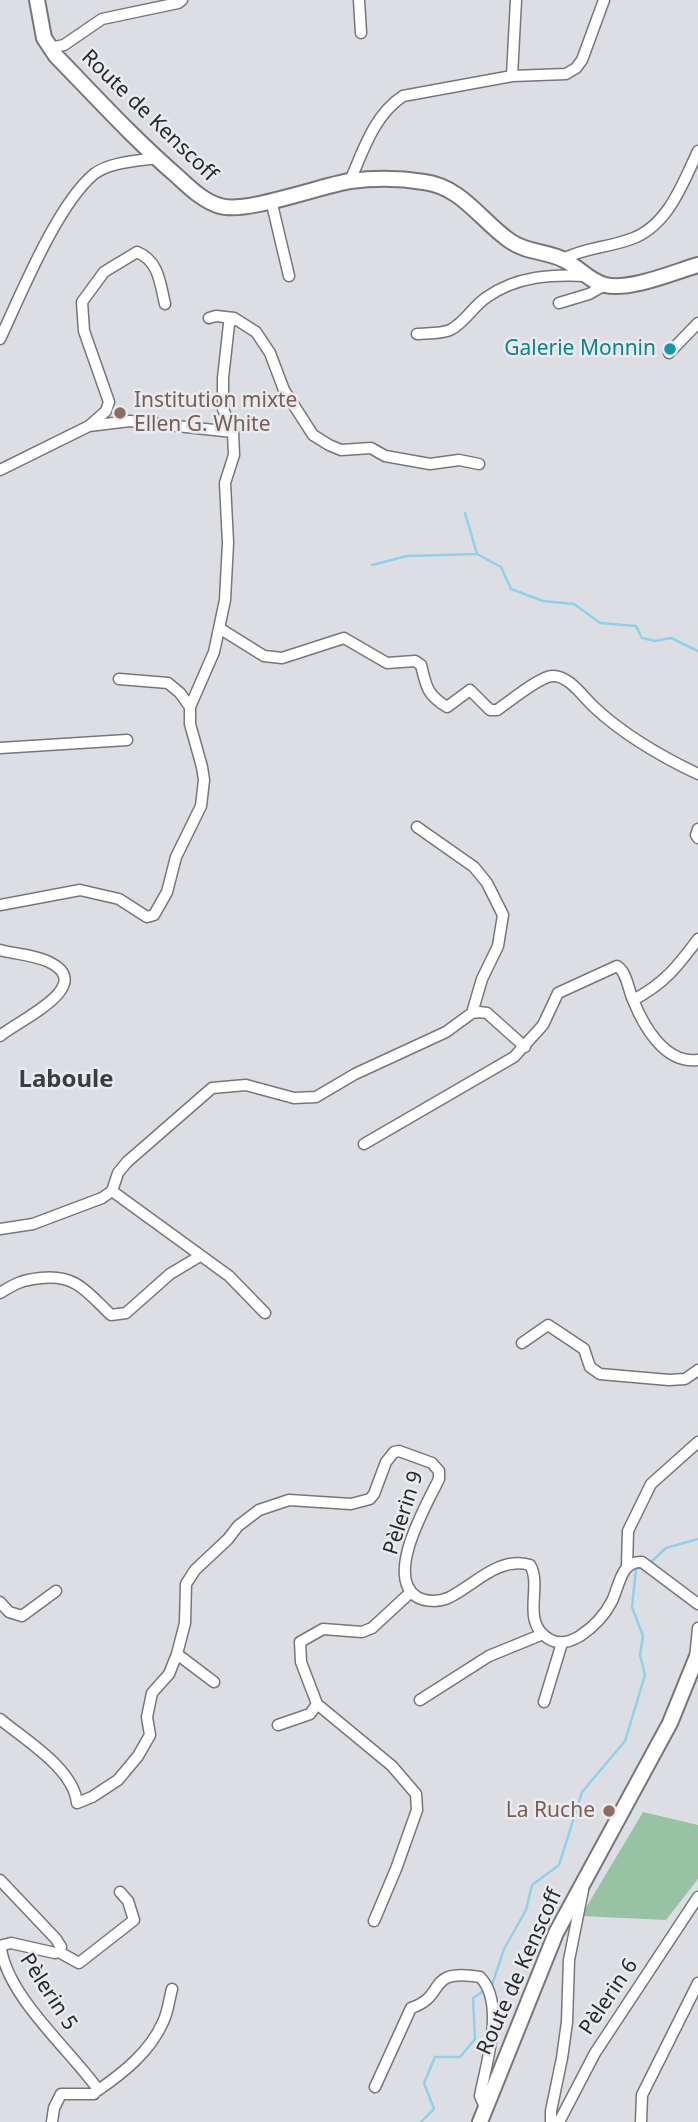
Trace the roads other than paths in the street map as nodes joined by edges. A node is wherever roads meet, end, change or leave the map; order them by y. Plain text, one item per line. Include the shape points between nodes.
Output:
1 (37, 0) edge
2 (182, 0) edge
3 (359, 0) edge
4 (516, 0) edge
5 (604, 0) edge
6 (361, 33) dead end
7 (49, 48) junction
8 (512, 76) junction
9 (698, 151) edge
10 (157, 158) junction
11 (350, 181) junction
12 (271, 200) junction
13 (563, 259) junction
14 (698, 265) edge
15 (289, 276) dead end
16 (588, 276) junction
17 (605, 285) junction
18 (559, 303) dead end
19 (165, 304) dead end
20 (234, 317) junction
21 (209, 318) dead end
22 (698, 323) edge
23 (417, 334) dead end
24 (0, 339) edge
25 (669, 353) dead end
26 (89, 426) junction
27 (233, 432) junction
28 (478, 464) dead end
29 (0, 470) edge
30 (219, 628) junction
31 (118, 679) dead end
32 (190, 708) junction
33 (127, 740) dead end
34 (0, 748) edge
35 (698, 775) edge
36 (417, 827) dead end
37 (698, 829) edge
38 (698, 838) edge
39 (0, 905) edge
40 (698, 939) edge
41 (0, 950) edge
42 (633, 1000) junction
43 (472, 1013) junction
44 (0, 1036) edge
45 (525, 1047) junction
46 (698, 1060) edge
47 (365, 1144) dead end
48 (112, 1191) junction
49 (0, 1229) edge
50 (200, 1256) junction
51 (0, 1293) edge
52 (265, 1313) dead end
53 (522, 1343) dead end
54 (698, 1370) edge
55 (698, 1442) edge
56 (627, 1566) junction
57 (56, 1591) dead end
58 (411, 1592) junction
59 (0, 1602) edge
60 (698, 1604) edge
61 (698, 1628) edge
62 (543, 1634) junction
63 (562, 1643) junction
64 (177, 1654) junction
65 (697, 1657) edge
66 (214, 1682) dead end
67 (420, 1700) dead end
68 (544, 1702) dead end
69 (317, 1704) junction
70 (0, 1719) edge
71 (278, 1725) dead end
72 (585, 1879) junction
73 (0, 1880) edge
74 (120, 1892) dead end
75 (698, 1897) edge
76 (373, 1921) dead end
77 (59, 1952) junction
78 (698, 1983) edge
79 (172, 1989) dead end
80 (375, 2087) dead end
81 (97, 2091) junction
82 (485, 2107) junction
83 (52, 2122) edge
84 (480, 2122) edge
85 (551, 2122) edge
86 (559, 2122) edge
87 (641, 2122) edge

1 - 7 main road, Route de Kenscoff
2 - 7 street via 102,19 64,45
3 - 6 street
4 - 8 street
5 - 8 street via 576,68 566,74
7 - 10 main road, Route de Kenscoff
8 - 11 street via 414,93 394,102 377,123
9 - 13 street via 680,191 656,222 633,239 581,250
10 - 12 main road, Route de Kenscoff via 206,200 223,207
10 - 24 street via 117,165 95,173 86,183 61,214
11 - 12 main road, Route de Kenscoff
11 - 13 main road, Route de Kenscoff via 402,180 448,188 510,241 531,252
12 - 15 street
13 - 16 main road, Route de Kenscoff
14 - 17 main road via 645,281
16 - 17 main road, Route de Kenscoff
16 - 23 street via 540,276 516,283 486,297 448,331
17 - 18 street
19 - 26 street via 158,272 148,256 137,252 104,272 82,302 84,331 109,402
20 - 21 street
20 - 27 street via 229,324 223,378 223,408
20 - 28 street via 256,332 284,390 313,435 329,445 341,450 371,449 430,464 459,460
22 - 25 street
26 - 27 street via 130,421
26 - 29 street
27 - 30 street via 234,455 225,483 228,542
30 - 32 street
30 - 35 street via 271,658 344,638 387,663 415,661 421,665 433,699 447,707 470,690 490,710 497,710 546,677 564,678 618,728
31 - 32 street via 168,683
32 - 39 street via 202,767 201,806 160,905 150,917 119,899 80,890
33 - 34 street
36 - 43 street via 474,867 503,915 498,946
37 - 38 street
40 - 42 street via 656,988
41 - 44 street via 50,962 64,977 64,985 51,1002
42 - 45 street via 623,970 617,966 558,993 543,1025
42 - 46 street via 663,1048 688,1061
43 - 45 street via 487,1013
43 - 48 street via 446,1032 316,1097 294,1098 246,1085 212,1088 128,1162
45 - 47 street via 499,1067
48 - 49 street via 33,1224
48 - 50 street
50 - 51 street via 170,1274 126,1313 111,1315 82,1287 60,1276 20,1280
50 - 52 street via 229,1276
53 - 54 street via 548,1325 584,1349 590,1367 600,1374 669,1380 685,1379
55 - 56 street via 650,1484 628,1531
56 - 60 street via 642,1562
56 - 63 street via 612,1602 597,1622 581,1636
57 - 59 street via 22,1616 9,1612
58 - 62 street via 421,1600 435,1601 497,1567 530,1565 536,1622
58 - 64 street, Pèlerin 9 via 406,1581 409,1547 439,1471 399,1451 386,1462 370,1499 352,1504 289,1500 259,1510 238,1526 186,1584 185,1623
58 - 69 street via 372,1628 362,1632 323,1629 300,1642 301,1662
61 - 65 street
62 - 63 street
62 - 67 street via 500,1649
63 - 68 street
64 - 66 street
64 - 70 street via 169,1674 152,1693 147,1717 150,1735 138,1756 118,1780 77,1803 76,1790 65,1774
65 - 72 main road, Route de Kenscoff via 670,1723
69 - 71 street via 310,1714
69 - 76 street via 391,1766 416,1794 417,1810
72 - 82 main road, Route de Kenscoff via 556,1933
72 - 85 street, Pèlerin 6 via 569,1960 567,2022
73 - 77 street, Pèlerin 5 via 56,1940
74 - 77 street via 134,1916 130,1925 79,1963
75 - 86 street, Pèlerin 6 via 595,2053
77 - 81 street, Pèlerin 5 via 11,1943 1,1949 18,1987 42,2023
78 - 87 street via 642,2095
79 - 81 street via 163,2022 144,2052
80 - 82 street via 411,2008 424,2004 447,1975 480,1977 494,2009 480,2096
81 - 83 street via 61,2094
82 - 84 main road, Route de Kenscoff

